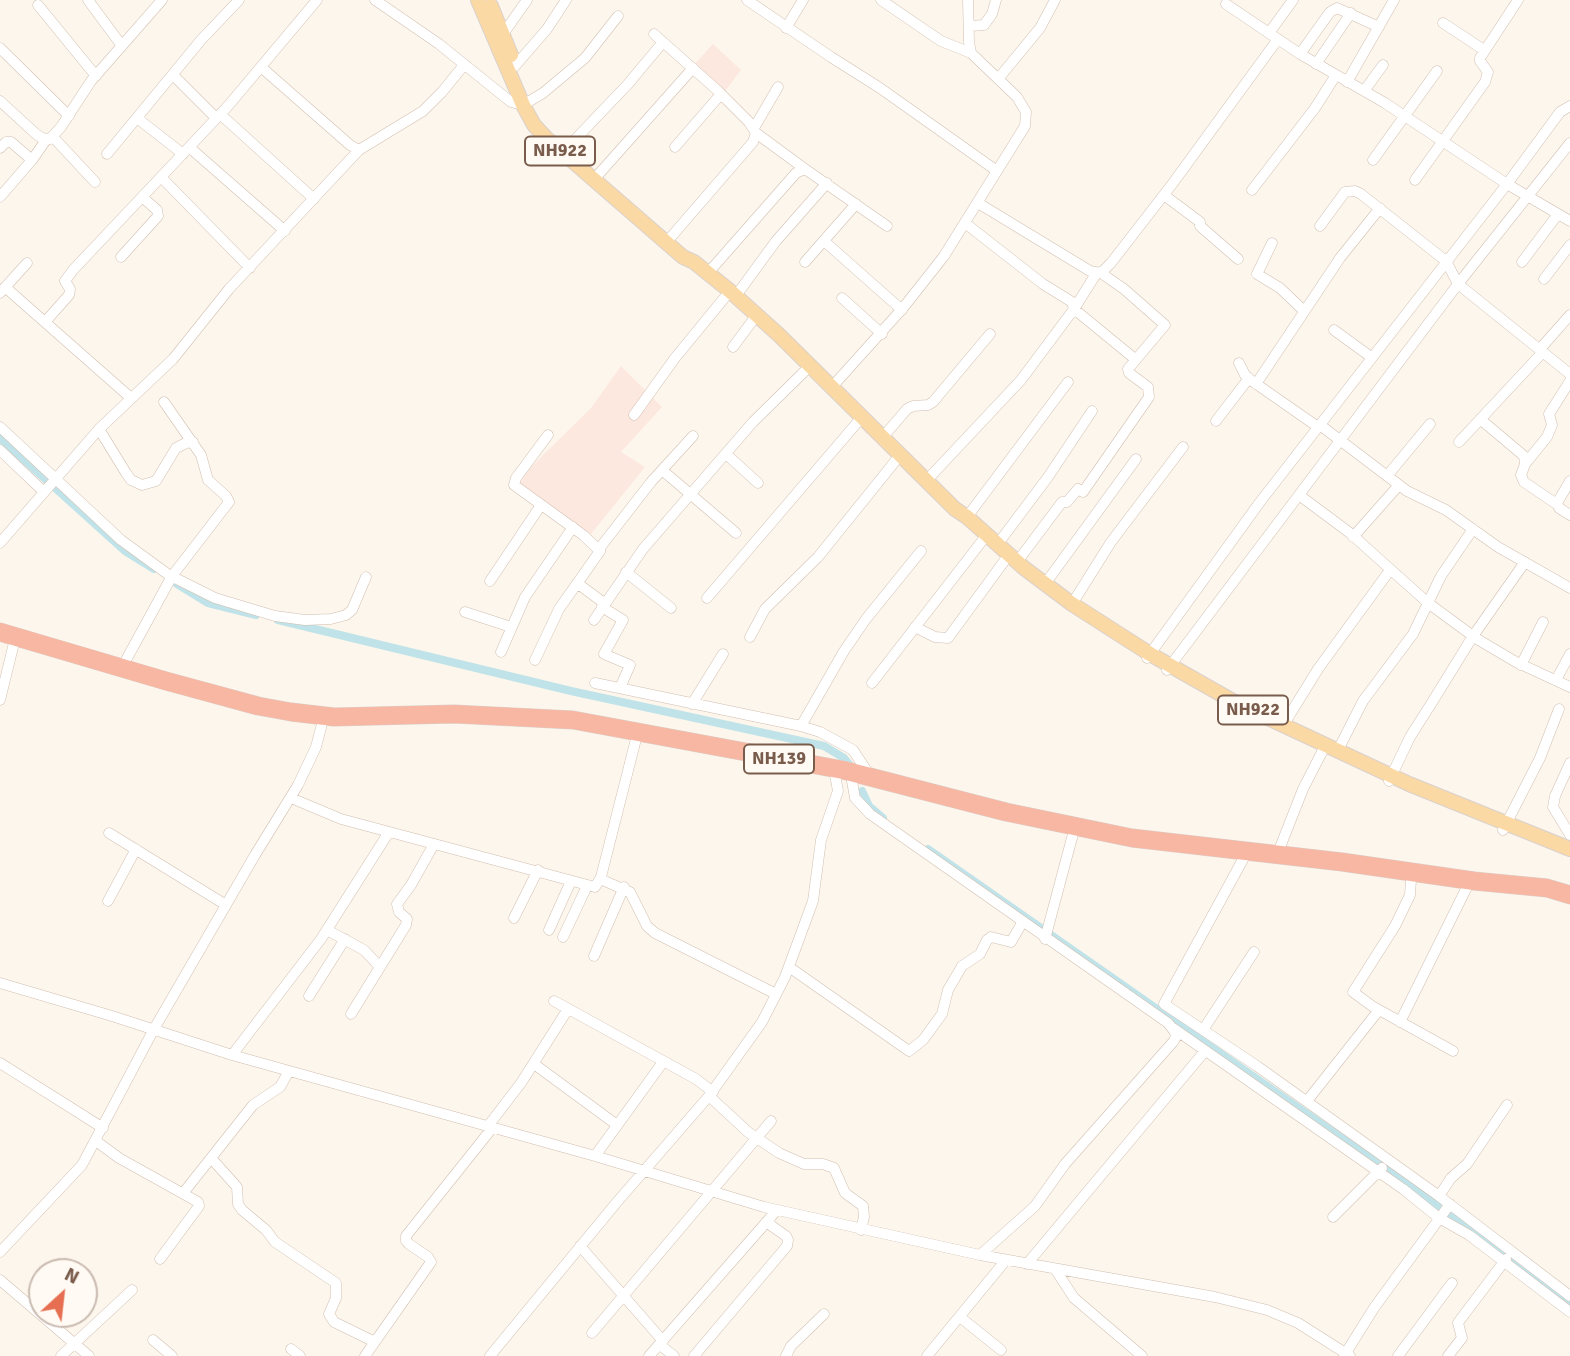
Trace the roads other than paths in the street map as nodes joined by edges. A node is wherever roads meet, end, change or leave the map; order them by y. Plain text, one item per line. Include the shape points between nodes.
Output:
1 (88, 0) edge
2 (162, 0) edge
3 (239, 0) edge
4 (317, 0) edge
5 (375, 0) edge
6 (478, 0) edge
7 (488, 0) edge
8 (527, 0) edge
9 (566, 0) edge
10 (747, 0) edge
11 (803, 0) edge
12 (881, 0) edge
13 (968, 0) edge
14 (996, 0) edge
15 (1055, 0) edge
16 (1293, 0) edge
17 (1394, 0) edge
18 (1518, 0) edge
19 (1226, 4) dead end
20 (38, 5) dead end
21 (1351, 13) junction
22 (618, 16) dead end
23 (1444, 23) dead end
24 (970, 26) junction
25 (1379, 27) junction
26 (786, 28) junction
27 (503, 34) junction
28 (654, 34) dead end
29 (1273, 36) junction
30 (663, 42) junction
31 (122, 46) junction
32 (0, 48) edge
33 (1484, 50) junction
34 (971, 53) junction
35 (1300, 54) junction
36 (1316, 64) junction
37 (464, 65) junction
38 (1383, 65) dead end
39 (515, 66) junction
40 (261, 67) junction
41 (692, 68) junction
42 (1437, 71) dead end
43 (173, 75) junction
44 (1336, 75) junction
45 (96, 76) junction
46 (998, 79) junction
47 (1347, 82) junction
48 (778, 87) dead end
49 (1364, 92) junction
50 (721, 94) junction
51 (0, 101) edge
52 (526, 104) junction
53 (1570, 106) edge
54 (69, 116) junction
55 (218, 116) junction
56 (1404, 116) junction
57 (137, 118) junction
58 (755, 131) junction
59 (49, 138) junction
60 (1442, 141) junction
61 (1570, 144) edge
62 (675, 147) dead end
63 (0, 148) edge
64 (567, 148) junction
65 (186, 150) junction
66 (359, 150) junction
67 (107, 154) dead end
68 (32, 160) junction
69 (1373, 160) dead end
70 (805, 169) junction
71 (997, 171) junction
72 (598, 175) junction
73 (161, 177) junction
74 (1415, 180) dead end
75 (95, 183) dead end
76 (827, 183) junction
77 (1507, 184) junction
78 (1252, 190) dead end
79 (1164, 195) junction
80 (0, 197) edge
81 (142, 197) junction
82 (1527, 197) junction
83 (314, 199) junction
84 (978, 203) junction
85 (856, 204) junction
86 (1380, 208) junction
87 (1558, 214) junction
88 (1570, 221) edge
89 (965, 223) junction
90 (887, 226) dead end
91 (1320, 226) dead end
92 (285, 231) junction
93 (671, 237) junction
94 (824, 241) junction
95 (1272, 243) dead end
96 (1570, 245) edge
97 (121, 257) dead end
98 (1238, 259) dead end
99 (1446, 261) junction
100 (694, 262) junction
101 (805, 262) dead end
102 (1522, 262) dead end
103 (27, 263) dead end
104 (250, 268) junction
105 (1098, 273) junction
106 (708, 274) junction
107 (1544, 279) dead end
108 (1458, 284) junction
109 (3, 290) edge
110 (732, 294) junction
111 (842, 298) dead end
112 (1074, 309) junction
113 (902, 310) junction
114 (1303, 310) junction
115 (1570, 315) edge
116 (756, 316) junction
117 (45, 322) junction
118 (1334, 330) dead end
119 (881, 334) junction
120 (990, 334) dead end
121 (733, 347) dead end
122 (1541, 350) junction
123 (1371, 357) junction
124 (1135, 359) junction
125 (1239, 363) dead end
126 (810, 366) junction
127 (1570, 374) edge
128 (1252, 381) junction
129 (1068, 382) dead end
130 (1570, 382) edge
131 (831, 388) junction
132 (131, 398) junction
133 (164, 402) dead end
134 (1092, 411) dead end
135 (635, 415) dead end
136 (862, 417) junction
137 (1480, 419) junction
138 (1216, 421) dead end
139 (1430, 424) dead end
140 (1319, 426) junction
141 (0, 427) edge
142 (99, 429) junction
143 (548, 435) dead end
144 (693, 436) dead end
145 (883, 437) junction
146 (1340, 440) junction
147 (192, 442) junction
148 (1459, 442) dead end
149 (1183, 447) dead end
150 (0, 450) edge
151 (726, 454) junction
152 (901, 454) junction
153 (1136, 458) dead end
154 (1525, 464) junction
155 (662, 470) junction
156 (1387, 476) junction
157 (56, 479) junction
158 (927, 480) junction
159 (1570, 481) edge
160 (758, 483) dead end
161 (1399, 485) junction
162 (44, 492) junction
163 (1299, 495) junction
164 (690, 496) junction
165 (541, 505) junction
166 (1558, 505) junction
167 (961, 513) junction
168 (1570, 515) edge
169 (573, 527) junction
170 (1473, 529) junction
171 (736, 533) dead end
172 (1353, 537) junction
173 (982, 541) junction
174 (0, 543) edge
175 (997, 545) junction
176 (599, 549) junction
177 (921, 551) dead end
178 (1011, 561) junction
179 (1525, 562) junction
180 (1390, 570) junction
181 (626, 572) junction
182 (172, 576) junction
183 (366, 577) dead end
184 (490, 581) dead end
185 (577, 583) junction
186 (1045, 584) junction
187 (1569, 584) edge
188 (707, 598) dead end
189 (1428, 603) junction
190 (1072, 604) junction
191 (603, 605) junction
192 (671, 608) dead end
193 (465, 612) dead end
194 (594, 620) dead end
195 (1543, 622) dead end
196 (511, 627) junction
197 (915, 627) junction
198 (1473, 636) junction
199 (751, 637) dead end
200 (5, 638) edge
201 (501, 652) dead end
202 (723, 654) dead end
203 (1570, 654) edge
204 (1148, 657) junction
205 (535, 660) dead end
206 (1521, 665) junction
207 (1168, 668) junction
208 (120, 671) junction
209 (1556, 680) junction
210 (595, 682) dead end
211 (872, 683) dead end
212 (1570, 687) edge
213 (620, 688) junction
214 (0, 700) edge
215 (692, 704) junction
216 (1559, 709) dead end
217 (323, 720) junction
218 (1284, 724) junction
219 (801, 726) junction
220 (636, 739) junction
221 (1330, 750) junction
222 (1570, 763) edge
223 (841, 776) junction
224 (870, 776) junction
225 (1390, 778) junction
226 (291, 798) junction
227 (1505, 827) junction
228 (388, 832) junction
229 (109, 833) dead end
230 (1073, 834) junction
231 (1104, 836) junction
232 (434, 844) junction
233 (1569, 844) edge
234 (136, 849) junction
235 (1277, 855) junction
236 (1245, 856) junction
237 (538, 870) junction
238 (600, 879) junction
239 (1411, 880) junction
240 (571, 881) junction
241 (587, 886) junction
242 (624, 887) junction
243 (1467, 887) junction
244 (1565, 894) edge
245 (108, 901) dead end
246 (226, 905) junction
247 (514, 918) dead end
248 (1022, 923) junction
249 (327, 930) junction
250 (549, 930) dead end
251 (1046, 935) junction
252 (563, 937) dead end
253 (345, 939) junction
254 (1254, 952) dead end
255 (594, 956) dead end
256 (380, 967) junction
257 (789, 967) junction
258 (0, 983) edge
259 (776, 994) junction
260 (309, 996) dead end
261 (554, 1001) dead end
262 (1164, 1004) junction
263 (568, 1009) junction
264 (1379, 1010) junction
265 (351, 1014) dead end
266 (1156, 1016) junction
267 (1400, 1022) junction
268 (1172, 1028) junction
269 (154, 1029) junction
270 (1203, 1030) junction
271 (1205, 1051) junction
272 (1453, 1051) dead end
273 (232, 1055) junction
274 (663, 1062) junction
275 (0, 1063) edge
276 (534, 1064) junction
277 (289, 1071) junction
278 (711, 1094) junction
279 (1307, 1101) junction
280 (1507, 1105) dead end
281 (771, 1121) dead end
282 (617, 1125) junction
283 (491, 1127) junction
284 (103, 1128) junction
285 (756, 1139) junction
286 (96, 1141) junction
287 (595, 1156) junction
288 (211, 1158) junction
289 (1388, 1160) junction
290 (644, 1170) junction
291 (1379, 1172) junction
292 (710, 1191) junction
293 (184, 1192) junction
294 (1439, 1196) junction
295 (777, 1210) junction
296 (1445, 1211) junction
297 (1333, 1217) dead end
298 (766, 1222) junction
299 (861, 1230) junction
300 (580, 1246) junction
301 (0, 1252) edge
302 (981, 1255) junction
303 (1507, 1257) junction
304 (160, 1259) dead end
305 (1006, 1260) junction
306 (1027, 1264) junction
307 (1055, 1269) junction
308 (0, 1280) edge
309 (1452, 1283) dead end
310 (132, 1290) dead end
311 (623, 1295) junction
312 (1570, 1296) edge
313 (1570, 1312) edge
314 (824, 1314) dead end
315 (960, 1317) junction
316 (592, 1333) dead end
317 (153, 1340) dead end
318 (375, 1342) junction
319 (74, 1343) junction
320 (662, 1343) junction
321 (1001, 1350) dead end
322 (1346, 1355) edge
323 (61, 1356) edge
324 (89, 1356) edge
325 (172, 1356) edge
326 (365, 1356) edge
327 (490, 1356) edge
328 (649, 1356) edge
329 (674, 1356) edge
330 (694, 1356) edge
331 (786, 1356) edge
332 (928, 1356) edge
333 (1142, 1356) edge
334 (1398, 1356) edge
335 (1448, 1356) edge

1 - 31 street
2 - 31 street
3 - 43 street
4 - 40 street
5 - 37 street
6 - 52 main road, NH922
7 - 27 main road
8 - 27 street
9 - 39 street
10 - 26 street
11 - 26 street
12 - 34 street via 941,41
13 - 24 street
14 - 24 street via 984,25
15 - 46 street via 1034,36
16 - 29 street
17 - 25 street
18 - 33 street
19 - 29 street
20 - 45 street
21 - 25 street
21 - 35 street via 1334,9
21 - 36 street
22 - 52 street via 585,58
23 - 33 street
24 - 34 street
25 - 47 street
26 - 71 street
27 - 39 main road
28 - 30 street
29 - 35 street
29 - 79 street
30 - 41 street
30 - 64 street
31 - 45 street
32 - 54 street
33 - 60 street via 1480,61 1488,76
34 - 46 street
35 - 36 street
36 - 44 street
37 - 52 street via 511,102
37 - 66 street via 423,111
38 - 49 street
39 - 52 main road
40 - 55 street
40 - 66 street
41 - 50 street
41 - 72 street
42 - 56 street
43 - 55 street
43 - 57 street
44 - 47 street
44 - 78 street
45 - 54 street
46 - 71 street via 1017,97 1026,119
47 - 49 street
48 - 58 street
49 - 56 street
50 - 58 street
50 - 62 street
51 - 59 street via 28,127
52 - 64 main road
52 - 100 main road, NH922 via 534,125 546,138
53 - 77 street via 1560,112
54 - 59 street
55 - 65 street
55 - 83 street
56 - 60 street
56 - 69 street
57 - 65 street
57 - 67 street
58 - 70 street
58 - 93 street via 753,142
59 - 68 street
59 - 75 street
60 - 74 street
60 - 77 street
61 - 82 street
63 - 68 street via 11,142
64 - 72 main road
65 - 73 street
65 - 92 street
66 - 83 street
68 - 80 street
70 - 76 street
70 - 106 street via 796,173
71 - 84 street
72 - 93 main road
73 - 81 street
73 - 104 street
76 - 85 street
76 - 110 street
77 - 82 street
77 - 99 street
79 - 98 street
79 - 105 street via 1105,271
81 - 97 street via 158,216
81 - 117 street via 68,275 69,295
82 - 87 street
82 - 108 street
83 - 92 street
84 - 89 street
84 - 105 street
85 - 90 street
85 - 94 street
86 - 91 street via 1349,190
86 - 99 street
86 - 114 street
87 - 88 street
87 - 102 street
89 - 112 street via 1072,302
89 - 113 street
92 - 104 street
93 - 100 main road
94 - 101 street
94 - 113 street
95 - 114 street via 1256,274
96 - 107 street
99 - 108 street
99 - 123 street
100 - 106 main road, NH922
103 - 109 street
104 - 132 street via 173,359
105 - 112 street
105 - 124 street via 1165,324
106 - 110 main road, NH922
108 - 122 street
108 - 146 street
109 - 117 street
110 - 116 main road, NH922
110 - 135 street via 675,358
111 - 119 street
112 - 124 street
112 - 158 street via 1021,380
113 - 119 street
114 - 128 street
115 - 122 street
116 - 121 street
116 - 126 main road, NH922
117 - 132 street
118 - 123 street
119 - 131 street
120 - 145 street via 933,402 907,409
122 - 127 street
122 - 137 street
123 - 140 street
124 - 178 street via 1129,373 1148,387 1147,402 1083,492 1078,489 1062,502
125 - 128 street
126 - 131 main road, NH922
126 - 151 street
128 - 138 street
128 - 140 street
129 - 167 street
130 - 154 street via 1549,414 1552,425 1547,437
131 - 136 main road, NH922
132 - 142 street
133 - 147 street
134 - 175 street
136 - 145 main road, NH922
136 - 188 street
137 - 148 street
137 - 154 street via 1524,456
139 - 156 street
140 - 146 street
140 - 204 street
141 - 157 street
142 - 147 street via 131,480 142,485 156,481 176,448
142 - 157 street
143 - 165 street via 514,483
144 - 155 street
145 - 152 main road, NH922
146 - 156 street
146 - 163 street
147 - 182 street via 204,460 208,481 229,502
149 - 190 street via 1126,521
150 - 162 street
151 - 160 street
151 - 164 street
152 - 158 main road, NH922
152 - 199 street via 818,557 765,609
153 - 186 street
154 - 166 street via 1524,482
155 - 164 street
155 - 176 street
156 - 161 street
157 - 162 street
157 - 182 street via 121,540
158 - 167 main road, NH922
159 - 166 street
161 - 170 street
161 - 172 street
162 - 174 street
163 - 172 street
163 - 207 street
164 - 171 street
164 - 181 street
165 - 169 street
165 - 184 street
166 - 168 street
167 - 173 main road via 961,521
167 - 175 main road, NH922
169 - 176 street
169 - 196 street
170 - 179 street
170 - 189 street
172 - 180 street
173 - 178 main road
173 - 197 street
175 - 178 main road, NH922
176 - 185 street
177 - 219 street via 844,651
178 - 186 main road, NH922
178 - 197 street via 948,638
178 - 204 main road via 1068,609
179 - 187 street
179 - 198 street
180 - 189 street
180 - 218 street
181 - 191 street
181 - 192 street
182 - 183 street via 225,602 275,616 315,620 352,610
182 - 208 street
185 - 191 street
185 - 205 street via 551,622
186 - 190 main road, NH922
189 - 198 street
189 - 221 street via 1401,654 1377,680
190 - 204 main road, NH922
191 - 194 street
191 - 213 street via 623,620 604,654 630,666
193 - 196 street
195 - 206 street
196 - 201 street
197 - 211 street
198 - 206 street
198 - 225 street
200 - 208 highway, NH139
200 - 214 street
202 - 215 street
203 - 209 street
204 - 207 main road
206 - 209 street
207 - 218 main road, NH922
207 - 221 main road via 1235,709
208 - 217 highway, NH139 via 254,712
209 - 212 street
210 - 213 street
213 - 215 street
215 - 219 street
216 - 227 street
217 - 220 highway, NH139 via 543,726
217 - 223 highway, NH139 via 454,713 573,720
217 - 226 street via 316,747
218 - 221 main road, NH922
219 - 224 street via 845,745
220 - 223 highway, NH139
220 - 238 street
221 - 225 main road
221 - 235 street via 1303,789
222 - 233 street via 1553,807
223 - 224 highway, NH139
223 - 230 highway, NH139
223 - 248 street via 870,814
223 - 257 street via 821,840 813,901
224 - 231 highway, NH139
225 - 227 main road
226 - 228 street via 341,820
226 - 246 street
227 - 233 main road
228 - 232 street
228 - 249 street
229 - 234 street
230 - 231 highway, NH139
230 - 251 street
231 - 236 highway, NH139
232 - 237 street
232 - 256 street via 397,904 407,921
234 - 245 street
234 - 246 street
235 - 236 highway, NH139
235 - 244 highway, NH139 via 1547,888
236 - 239 highway, NH139
236 - 262 street
237 - 240 street
237 - 247 street
238 - 241 street via 596,887
238 - 242 street
239 - 243 highway, NH139
239 - 264 street via 1405,906 1353,992
240 - 241 street
240 - 250 street
241 - 252 street
242 - 255 street
242 - 259 street via 655,933
243 - 244 highway, NH139 via 1553,897
243 - 267 street
246 - 269 street
248 - 251 street
248 - 257 street via 1011,942 991,937 981,954 962,966 948,990 942,1014 909,1051
249 - 253 street
249 - 273 street
251 - 266 street
253 - 256 street
253 - 260 street
254 - 270 street
256 - 265 street
257 - 259 street
258 - 269 street
259 - 278 street via 754,1035
261 - 263 street
262 - 266 street
262 - 270 street
263 - 274 street
263 - 276 street
264 - 267 street
264 - 279 street
266 - 268 street
267 - 272 street
268 - 271 street
268 - 302 street via 1173,1042 1065,1164 1042,1198
269 - 273 street
269 - 284 street
270 - 279 street
271 - 291 street
271 - 306 street
273 - 277 street
274 - 278 street via 696,1079
274 - 282 street
275 - 284 street
276 - 282 street
276 - 283 street
277 - 283 street
277 - 288 street via 280,1087 253,1105
278 - 285 street
278 - 290 street
279 - 289 street
280 - 294 street
281 - 285 street
282 - 287 street
283 - 287 street
283 - 318 street via 406,1236 431,1262
284 - 286 street
285 - 292 street
285 - 299 street via 798,1163 834,1168 845,1193 863,1206
286 - 293 street
286 - 301 street via 82,1165
287 - 290 street
288 - 293 street
288 - 318 street via 237,1187 242,1210 275,1242 336,1283 329,1314 334,1322
289 - 291 street
289 - 294 street
290 - 292 street
290 - 300 street
291 - 296 street
291 - 297 street
292 - 295 street
292 - 311 street
293 - 304 street via 199,1206
294 - 296 street
295 - 298 street
295 - 299 street
296 - 303 street
296 - 303 street via 1469,1235
296 - 322 street via 1374,1308
298 - 320 street
298 - 330 street via 789,1240 787,1246
299 - 302 street
300 - 311 street
300 - 327 street
302 - 305 street
303 - 312 street
303 - 313 street
303 - 335 street via 1458,1323 1462,1338
305 - 306 street
305 - 315 street
306 - 307 street
307 - 322 street via 1267,1310 1298,1323
307 - 333 street via 1074,1298
308 - 319 street
309 - 334 street
310 - 319 street
311 - 316 street
311 - 320 street
314 - 331 street
315 - 321 street
315 - 332 street
317 - 325 street
318 - 326 street
319 - 323 street
319 - 324 street
320 - 328 street
320 - 329 street

